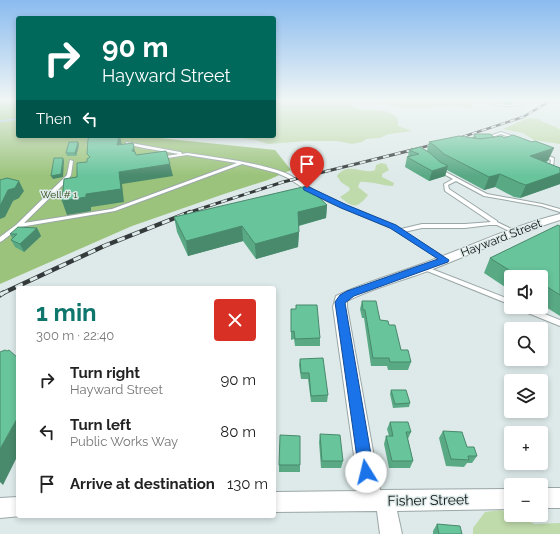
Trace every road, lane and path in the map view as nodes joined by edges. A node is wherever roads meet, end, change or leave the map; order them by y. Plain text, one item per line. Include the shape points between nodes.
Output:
1 (486, 138) edge
2 (517, 138) junction
3 (88, 140) joint
4 (91, 140) edge
5 (524, 141) edge
6 (506, 142) edge
7 (127, 143) edge
8 (539, 153) edge
9 (187, 154) junction
10 (552, 154) edge
11 (154, 159) edge
12 (553, 159) junction
13 (71, 161) joint
14 (243, 163) junction
15 (437, 168) edge
16 (77, 172) edge
17 (69, 173) junction
18 (548, 174) edge
19 (456, 179) junction
20 (560, 211) edge
21 (560, 217) edge
22 (498, 224) junction
23 (18, 226) junction
24 (401, 231) junction
25 (515, 232) junction
26 (0, 240) edge
27 (445, 260) junction
28 (424, 268) junction
29 (504, 301) edge
30 (538, 314) edge
31 (560, 323) edge
32 (504, 498) edge
33 (548, 498) edge
34 (560, 498) edge
35 (378, 500) junction
36 (276, 502) edge
37 (16, 507) edge
38 (0, 508) edge
39 (391, 534) edge

1 - 2 lane via 501,133
2 - 5 lane
2 - 6 lane
3 - 4 path
3 - 13 path via 72,156
7 - 9 lane
8 - 12 lane
9 - 11 lane
9 - 14 lane
10 - 12 lane
12 - 18 lane via 552,166 541,171
13 - 17 lane
14 - 23 lane via 113,210
14 - 24 lane via 287,175 331,201
15 - 19 lane
16 - 17 lane
17 - 23 lane
19 - 20 lane via 486,195 542,205
19 - 22 lane via 446,184 447,190
21 - 25 street, Hayward Street
22 - 24 lane via 422,226
22 - 25 lane
23 - 26 lane
24 - 27 lane
25 - 27 street, Hayward Street
27 - 28 street, Hayward Street
28 - 29 lane
28 - 35 street, Hayward Street via 350,294 340,302
30 - 31 lane
32 - 35 street, Fisher Street
33 - 34 street
35 - 36 street, Fisher Street
35 - 39 street
37 - 38 street

